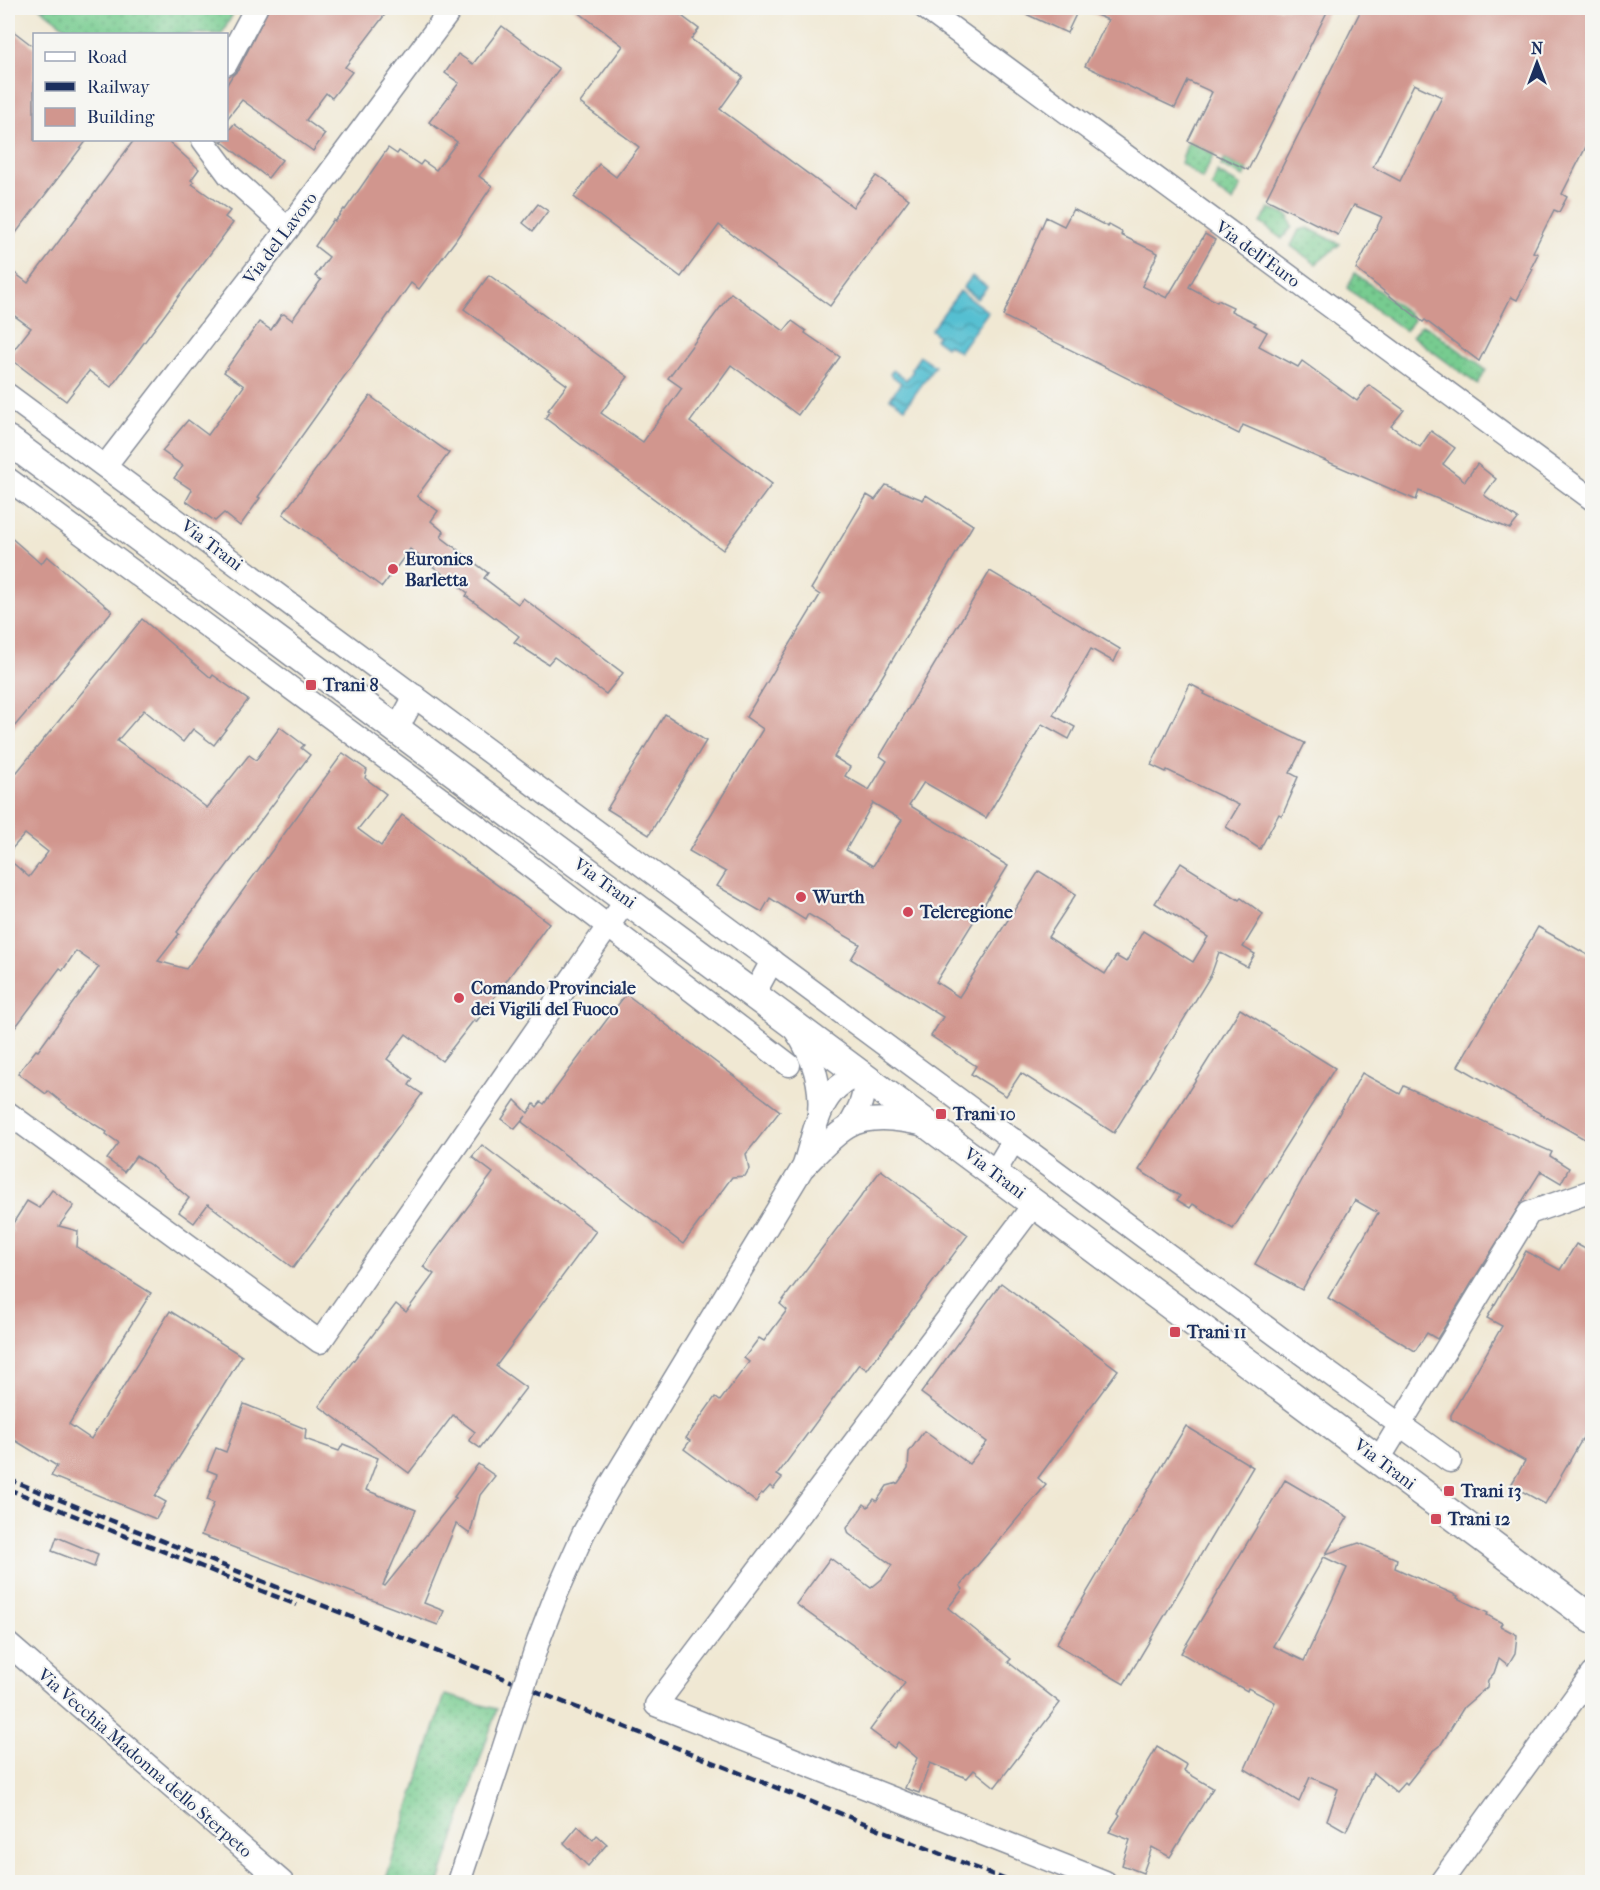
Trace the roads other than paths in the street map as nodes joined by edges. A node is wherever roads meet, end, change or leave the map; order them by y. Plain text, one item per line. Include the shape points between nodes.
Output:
1 (256, 8) edge
2 (452, 8) edge
3 (925, 8) edge
4 (228, 60) edge
5 (204, 141) edge
6 (288, 229) junction
7 (8, 395) edge
8 (8, 440) edge
9 (105, 466) junction
10 (8, 479) edge
11 (1593, 499) edge
12 (346, 690) junction
13 (415, 696) junction
14 (331, 718) junction
15 (397, 729) junction
16 (627, 899) junction
17 (608, 927) junction
18 (771, 961) junction
19 (753, 996) junction
20 (791, 1023) junction
21 (789, 1065) dead end
22 (863, 1076) junction
23 (8, 1113) edge
24 (818, 1122) junction
25 (849, 1126) junction
26 (935, 1128) junction
27 (1014, 1140) junction
28 (802, 1169) junction
29 (994, 1173) junction
30 (1593, 1191) edge
31 (1035, 1203) junction
32 (1399, 1423) junction
33 (1379, 1459) junction
34 (1450, 1461) dead end
35 (1593, 1618) edge
36 (8, 1644) edge
37 (1593, 1674) edge
38 (282, 1882) edge
39 (459, 1882) edge
40 (1105, 1882) edge
41 (1441, 1882) edge

1 - 4 street
2 - 6 street, Via del Lavoro
3 - 11 street, Via dell'Euro
5 - 6 street via 230,175
6 - 9 street, Via del Lavoro
7 - 9 street, Via Trani
8 - 12 main road, Via Trani
9 - 13 street, Via Trani
10 - 14 street, Via Trani
12 - 14 street
12 - 15 main road, Via Trani
13 - 15 street
13 - 18 street, Via Trani
14 - 17 street, Via Trani
15 - 16 main road, Via Trani
16 - 17 street
16 - 19 main road, Via Trani
17 - 21 street, Via Trani
17 - 23 street via 320,1342
18 - 19 street
18 - 27 street, Via Trani
19 - 20 main road, Via Trani
20 - 22 main road, Via Trani
20 - 24 street via 818,1078
22 - 24 street via 834,1090
22 - 25 street via 862,1100
22 - 26 main road, Via Trani
24 - 28 street
25 - 26 street via 893,1120
25 - 28 street
26 - 29 main road, Via Trani
27 - 29 street
27 - 32 street, Via Trani
28 - 39 street, bridge via 579,1543 538,1642
29 - 31 main road, Via Trani
30 - 32 street via 1528,1213
31 - 33 main road, Via Trani
31 - 40 street via 656,1705
32 - 33 street
32 - 34 street, Via Trani
33 - 35 main road, Via Trani
36 - 38 street, Via Vecchia Madonna dello Sterpeto
37 - 41 street

